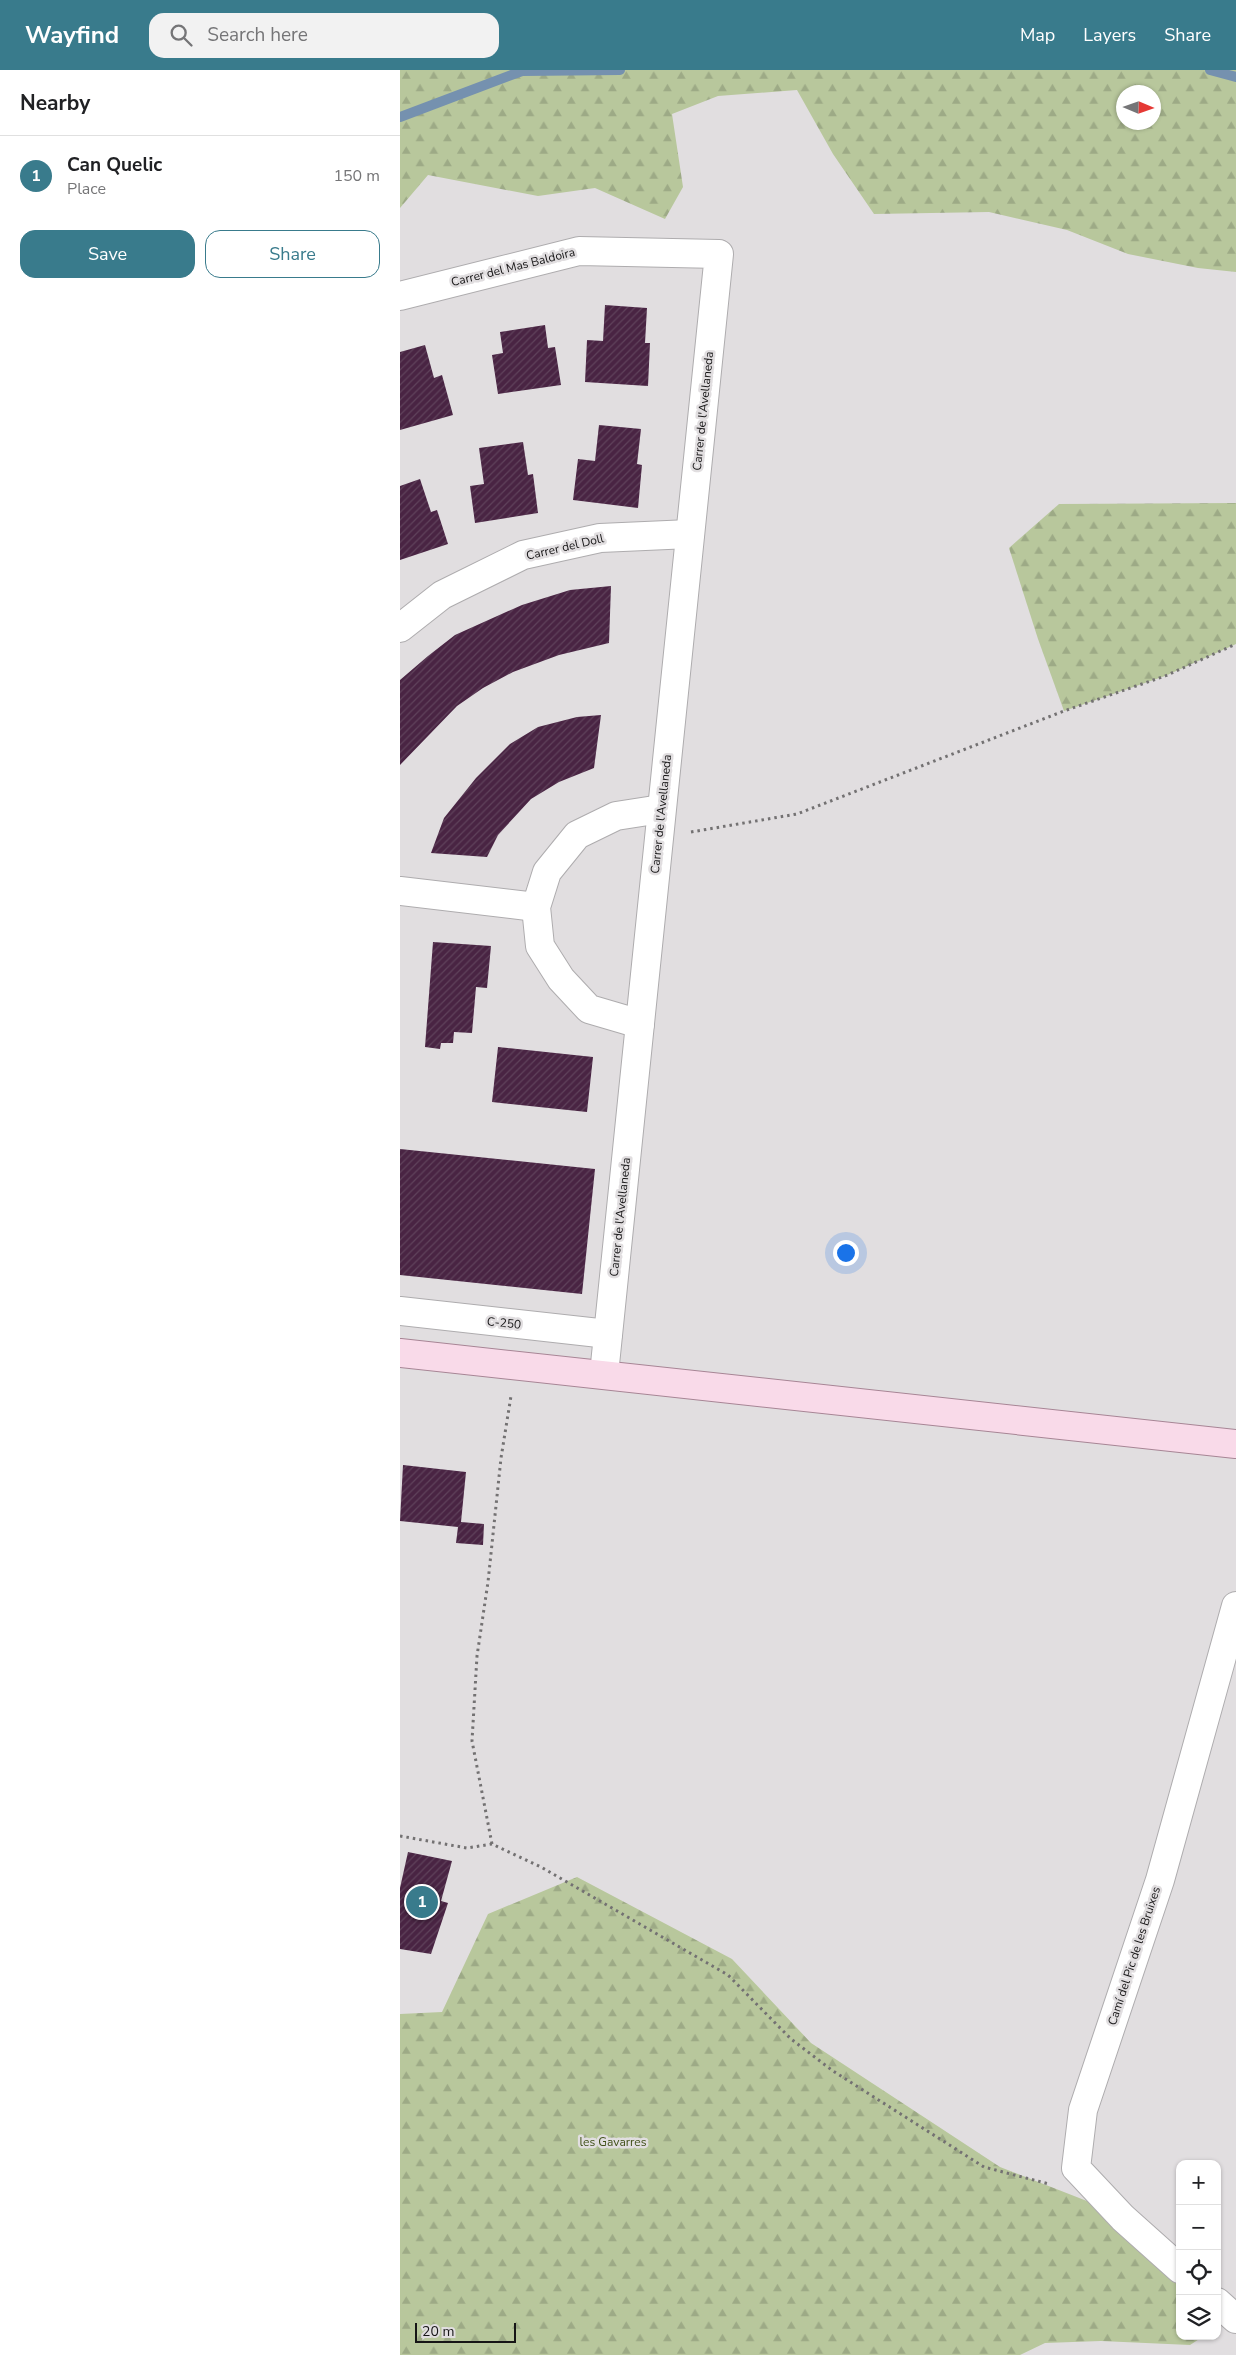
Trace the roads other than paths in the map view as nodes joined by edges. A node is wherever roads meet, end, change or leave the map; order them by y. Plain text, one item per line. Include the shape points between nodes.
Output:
1 (718, 254) joint
2 (400, 296) edge
3 (690, 534) junction
4 (400, 628) edge
5 (661, 809) junction
6 (400, 890) edge
7 (536, 907) junction
8 (640, 1024) junction
9 (400, 1311) edge
10 (608, 1334) junction
11 (400, 1353) edge
12 (604, 1374) junction
13 (1236, 1444) edge
14 (1236, 1606) edge
15 (1176, 2265) edge
16 (1221, 2306) edge
17 (1236, 2319) edge

1 - 2 street, Carrer del Mas Baldoira via 579,251
1 - 3 street, Carrer de l'Avellaneda
3 - 4 street, Carrer del Doll via 600,538 523,556 442,596
3 - 5 street, Carrer de l'Avellaneda
5 - 7 street via 616,816 577,836 547,872
5 - 8 street, Carrer de l'Avellaneda
6 - 7 street
7 - 8 street via 540,946 561,979 589,1009
8 - 10 street, Carrer de l'Avellaneda
9 - 10 street, C-250
10 - 12 street, Carrer de l'Avellaneda
11 - 12 main road
12 - 13 main road
14 - 15 street, Camí del Pic de les Bruixes via 1160,1880 1083,2110 1076,2168 1123,2218
16 - 17 street

